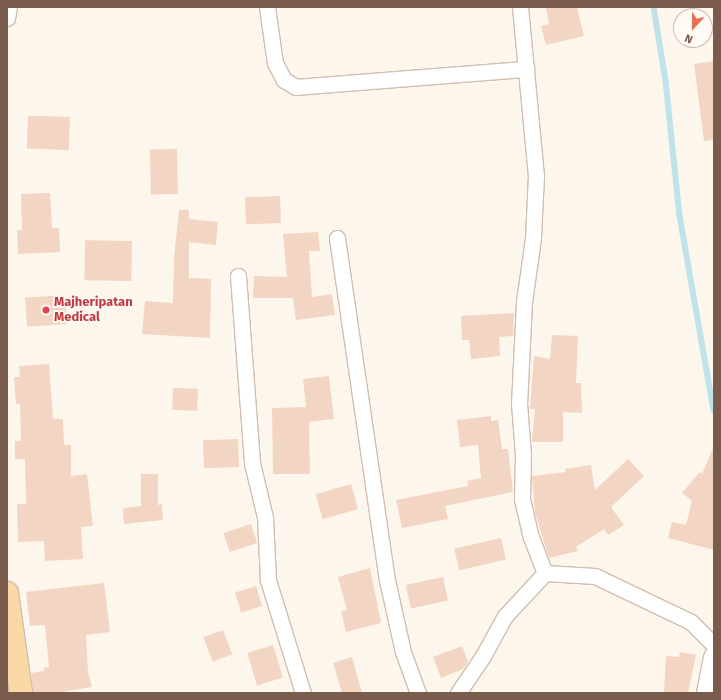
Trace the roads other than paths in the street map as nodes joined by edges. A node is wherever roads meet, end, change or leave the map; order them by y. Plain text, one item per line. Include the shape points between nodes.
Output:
1 (9, 7) edge
2 (267, 7) edge
3 (520, 7) edge
4 (7, 18) edge
5 (526, 69) junction
6 (337, 238) dead end
7 (238, 276) dead end
8 (545, 573) junction
9 (7, 593) edge
10 (714, 645) edge
11 (21, 693) edge
12 (303, 693) edge
13 (418, 693) edge
14 (458, 693) edge

1 - 4 street
2 - 5 street via 275,63 284,80 296,87
3 - 5 street
5 - 8 street via 536,175 533,238 524,302 519,402 523,455 522,499 531,537
6 - 13 street via 387,580 403,652
7 - 12 street via 252,463 265,517 268,580
8 - 10 street via 595,576 691,622
8 - 14 street via 504,616 483,656
9 - 11 main road

